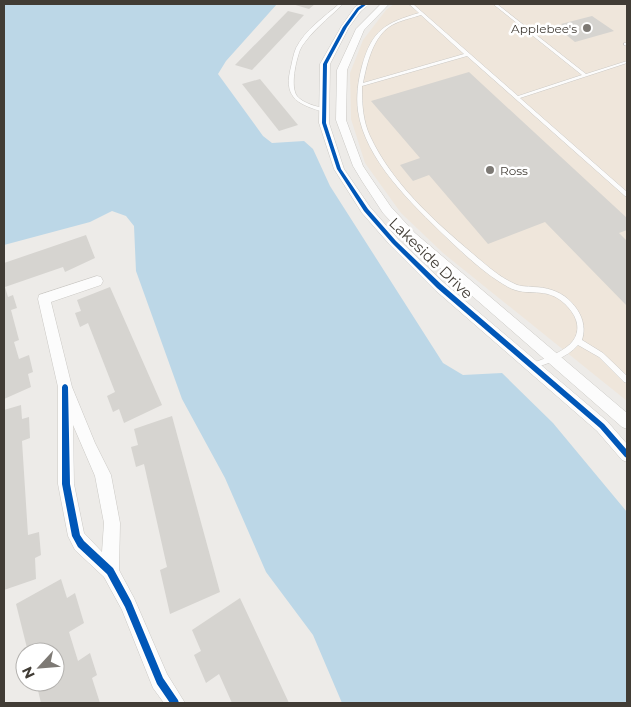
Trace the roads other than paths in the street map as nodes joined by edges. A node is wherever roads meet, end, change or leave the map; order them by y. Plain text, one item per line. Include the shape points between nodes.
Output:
1 (341, 4) edge
2 (365, 4) edge
3 (385, 4) edge
4 (411, 4) edge
5 (495, 4) edge
6 (422, 14) junction
7 (468, 54) junction
8 (627, 62) edge
9 (585, 75) junction
10 (360, 86) junction
11 (518, 97) junction
12 (324, 110) junction
13 (627, 195) edge
14 (97, 281) dead end
15 (578, 341) junction
16 (553, 358) junction
17 (532, 366) junction
18 (627, 380) edge
19 (65, 387) junction
20 (627, 422) edge
21 (627, 455) edge
22 (110, 571) junction
23 (175, 703) edge

1 - 12 lane via 303,41 290,81 296,100
2 - 12 street, Lakeside Drive via 345,27 325,64
3 - 16 street, Lakeside Drive via 360,29 342,70 341,120 358,166 387,210 411,236
4 - 6 lane
5 - 9 lane
6 - 7 lane
6 - 10 lane via 389,23 382,29 371,46
7 - 10 lane
7 - 11 lane
8 - 9 lane
9 - 11 lane
10 - 15 lane via 362,119 369,141 405,194 462,248 510,285 558,295 573,308 581,324
11 - 13 lane
12 - 17 street, Lakeside Drive via 324,123 339,169 366,210 439,286
14 - 19 street via 44,299
15 - 16 lane
15 - 18 lane via 601,355
16 - 17 lane
16 - 20 street, Lakeside Drive
17 - 21 street, Lakeside Drive via 602,426
19 - 22 street via 88,447 103,475 112,523
19 - 22 street via 66,484 76,536
22 - 23 street via 128,604 160,681

